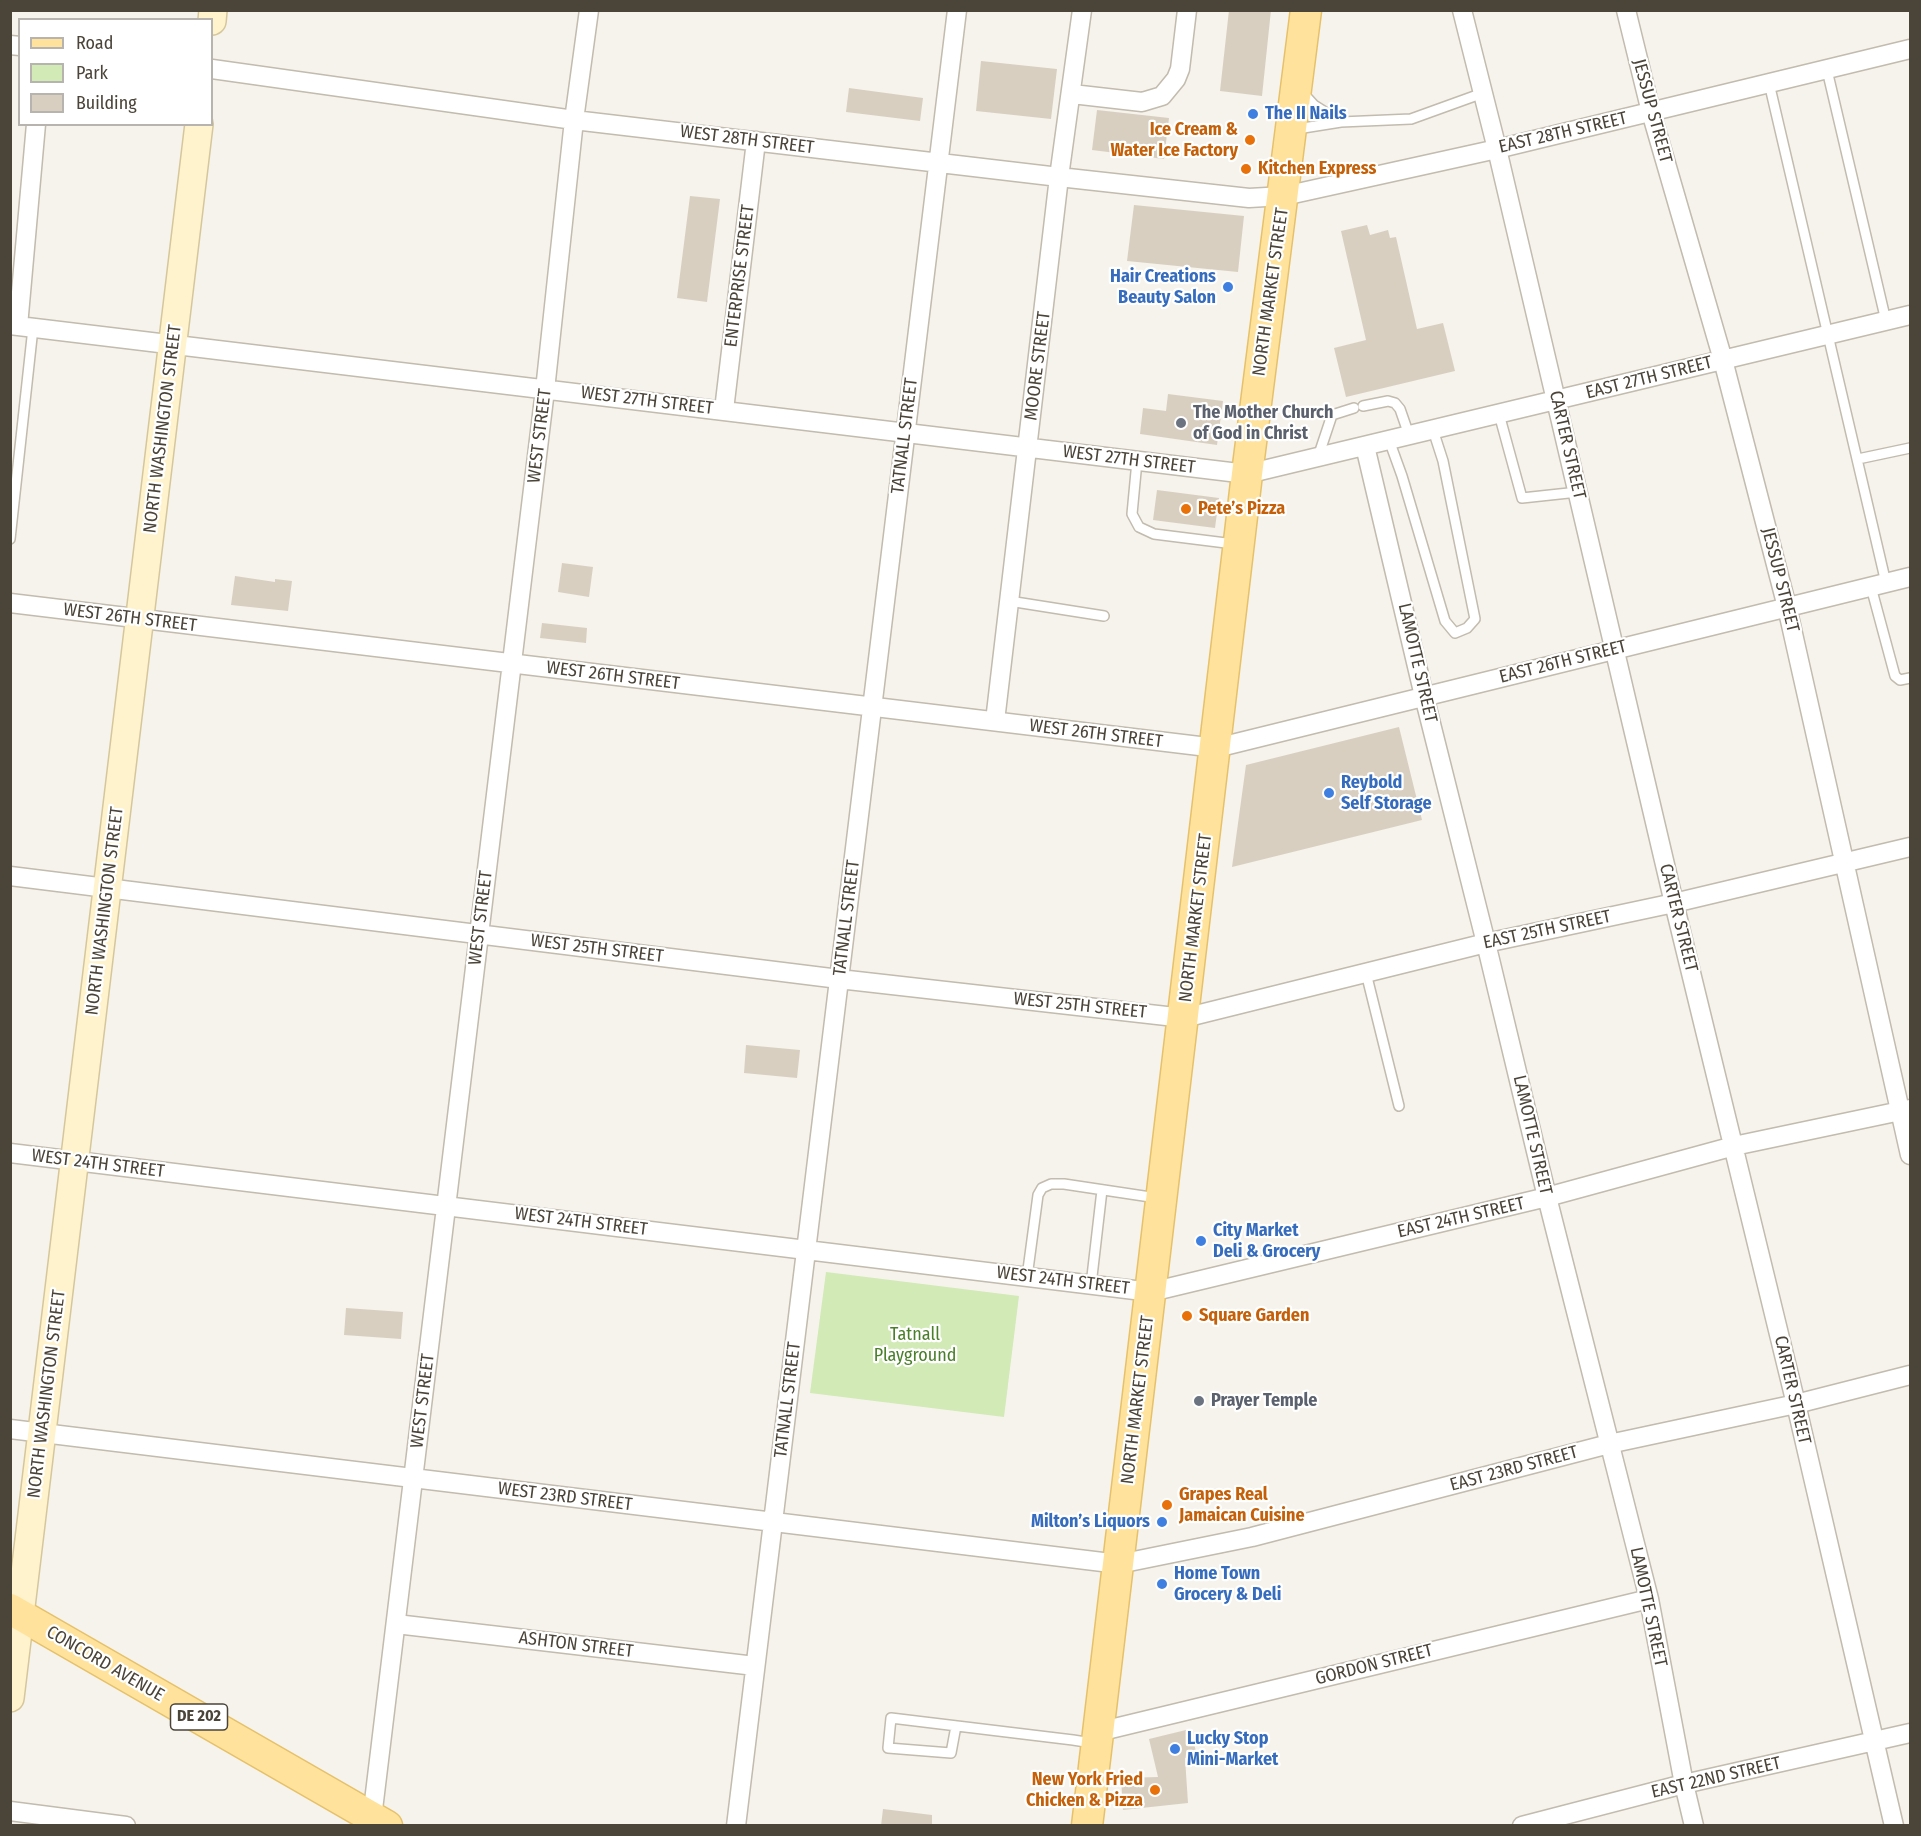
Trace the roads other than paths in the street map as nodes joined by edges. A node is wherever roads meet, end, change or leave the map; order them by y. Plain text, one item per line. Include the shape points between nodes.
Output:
1 (589, 10) edge
2 (957, 10) edge
3 (1082, 10) edge
4 (1187, 10) edge
5 (1306, 10) edge
6 (1462, 10) edge
7 (1626, 10) edge
8 (1911, 49) edge
9 (213, 69) edge
10 (1827, 70) junction
11 (1298, 83) junction
12 (1769, 83) junction
13 (1483, 93) junction
14 (1072, 94) junction
15 (1651, 112) junction
16 (574, 120) junction
17 (1341, 122) junction
18 (36, 126) edge
19 (199, 126) edge
20 (1292, 131) junction
21 (756, 141) junction
22 (1497, 149) junction
23 (937, 163) junction
24 (1059, 177) junction
25 (1284, 196) junction
26 (1911, 315) edge
27 (1886, 321) junction
28 (20, 326) edge
29 (1828, 335) junction
30 (173, 345) junction
31 (1723, 360) junction
32 (545, 390) junction
33 (1556, 401) junction
34 (724, 410) junction
35 (1499, 414) junction
36 (1433, 430) junction
37 (906, 433) junction
38 (1409, 435) junction
39 (1389, 440) junction
40 (1365, 446) junction
41 (1028, 448) junction
42 (1911, 448) edge
43 (1318, 457) junction
44 (1858, 459) junction
45 (1137, 461) junction
46 (1247, 474) junction
47 (1578, 492) junction
48 (10, 539) edge
49 (1239, 544) junction
50 (1911, 577) edge
51 (1879, 585) junction
52 (1009, 601) junction
53 (10, 603) edge
54 (1787, 607) junction
55 (1104, 616) dead end
56 (140, 619) junction
57 (1615, 649) junction
58 (512, 663) junction
59 (1911, 678) edge
60 (1424, 696) junction
61 (872, 707) junction
62 (995, 721) junction
63 (1216, 748) junction
64 (1911, 847) edge
65 (1846, 861) junction
66 (10, 876) edge
67 (108, 888) junction
68 (1674, 903) junction
69 (479, 934) junction
70 (1486, 943) junction
71 (1366, 974) junction
72 (839, 979) junction
73 (1184, 1018) junction
74 (1399, 1106) dead end
75 (1905, 1111) edge
76 (1734, 1146) junction
77 (10, 1153) edge
78 (1911, 1155) edge
79 (75, 1161) junction
80 (1102, 1190) junction
81 (1547, 1197) junction
82 (1162, 1199) junction
83 (447, 1206) junction
84 (806, 1250) junction
85 (1028, 1277) junction
86 (1091, 1285) junction
87 (1151, 1292) junction
88 (1911, 1375) edge
89 (1796, 1404) junction
90 (10, 1429) edge
91 (42, 1433) junction
92 (1609, 1444) junction
93 (414, 1478) junction
94 (773, 1522) junction
95 (1119, 1564) junction
96 (1648, 1599) junction
97 (16, 1612) edge
98 (396, 1624) junction
99 (755, 1666) junction
100 (10, 1698) edge
101 (956, 1726) junction
102 (1911, 1732) edge
103 (1098, 1738) junction
104 (1873, 1741) junction
105 (1684, 1784) junction
106 (10, 1811) edge
107 (377, 1822) edge
108 (126, 1826) edge
109 (736, 1826) edge
110 (1087, 1826) edge
111 (1522, 1826) edge
112 (1694, 1826) edge
113 (1894, 1826) edge

1 - 16 street, WEST STREET
2 - 23 street, TATNALL STREET
3 - 14 street, MOORE STREET
4 - 14 street via 1180,69 1162,96 1142,102
5 - 11 main road, NORTH MARKET STREET
6 - 13 street, CARTER STREET
7 - 15 street, JESSUP STREET
8 - 10 street, EAST 28TH STREET
9 - 16 street, WEST 28TH STREET
10 - 12 street, EAST 28TH STREET
10 - 27 lane
11 - 17 lane via 1305,97
11 - 20 main road, NORTH MARKET STREET
12 - 15 street, EAST 28TH STREET
12 - 29 lane
13 - 17 lane via 1411,119
13 - 22 street, CARTER STREET
14 - 24 street, MOORE STREET
15 - 22 street, EAST 28TH STREET
15 - 31 street, JESSUP STREET
16 - 21 street, WEST 28TH STREET
16 - 32 street, WEST STREET
17 - 20 lane
18 - 28 street
19 - 30 main road, NORTH WASHINGTON STREET
20 - 25 main road, NORTH MARKET STREET
21 - 23 street, WEST 28TH STREET
21 - 34 street, ENTERPRISE STREET
22 - 25 street, EAST 28TH STREET
22 - 33 street, CARTER STREET
23 - 24 street, WEST 28TH STREET
23 - 37 street, TATNALL STREET
24 - 25 street, WEST 28TH STREET via 1249,198
24 - 41 street, MOORE STREET
25 - 46 main road, NORTH MARKET STREET
26 - 27 street, EAST 27TH STREET
27 - 29 street, EAST 27TH STREET
28 - 30 street, WEST 27TH STREET
28 - 48 lane
29 - 31 street, EAST 27TH STREET
29 - 44 lane
30 - 32 street, WEST 27TH STREET
30 - 56 main road, NORTH WASHINGTON STREET
31 - 33 street, EAST 27TH STREET
31 - 54 street, JESSUP STREET
32 - 34 street, WEST 27TH STREET
32 - 58 street, WEST STREET
33 - 35 street, EAST 27TH STREET
33 - 47 street, CARTER STREET
34 - 37 street, WEST 27TH STREET
35 - 36 street, EAST 27TH STREET
35 - 47 lane via 1522,498
36 - 38 street, EAST 27TH STREET
36 - 39 lane via 1443,461 1475,619 1455,633 1444,621
37 - 41 street, WEST 27TH STREET
37 - 61 street, TATNALL STREET
38 - 39 street, EAST 27TH STREET
38 - 43 lane via 1395,403 1359,407 1332,415
39 - 40 street, EAST 27TH STREET
40 - 43 street, EAST 27TH STREET
40 - 60 street, LAMOTTE STREET
41 - 45 street, WEST 27TH STREET
41 - 52 street, MOORE STREET
42 - 44 lane
43 - 46 street, EAST 27TH STREET
44 - 51 lane
45 - 46 street, WEST 27TH STREET
45 - 49 lane via 1132,514 1138,527 1154,534
46 - 49 main road, NORTH MARKET STREET
47 - 57 street, CARTER STREET
49 - 63 main road, NORTH MARKET STREET
50 - 51 street, EAST 26TH STREET
51 - 54 street, EAST 26TH STREET
51 - 59 lane via 1895,676 1900,680
52 - 55 lane
52 - 62 street, MOORE STREET
53 - 56 street, WEST 26TH STREET
54 - 57 street, EAST 26TH STREET
54 - 65 street, JESSUP STREET
56 - 58 street, WEST 26TH STREET
56 - 67 main road, NORTH WASHINGTON STREET
57 - 60 street, EAST 26TH STREET
57 - 68 street, CARTER STREET
58 - 61 street, WEST 26TH STREET
58 - 69 street, WEST STREET
60 - 63 street, EAST 26TH STREET
60 - 70 street, LAMOTTE STREET
61 - 62 street, WEST 26TH STREET
61 - 72 street, TATNALL STREET
62 - 63 street, WEST 26TH STREET
63 - 73 main road, NORTH MARKET STREET
64 - 65 street, EAST 25TH STREET
65 - 68 street, EAST 25TH STREET
65 - 75 street, JESSUP STREET
66 - 67 street, WEST 25TH STREET
67 - 69 street, WEST 25TH STREET
67 - 79 main road, NORTH WASHINGTON STREET
68 - 70 street, EAST 25TH STREET
68 - 76 street, CARTER STREET
69 - 72 street, WEST 25TH STREET
69 - 83 street, WEST STREET
70 - 71 street, EAST 25TH STREET
70 - 81 street, LAMOTTE STREET
71 - 73 street, EAST 25TH STREET
71 - 74 lane
72 - 73 street, WEST 25TH STREET
72 - 84 street, TATNALL STREET
73 - 82 main road, NORTH MARKET STREET
75 - 76 street, EAST 24TH STREET
75 - 78 street, JESSUP STREET
76 - 81 street, EAST 24TH STREET
76 - 89 street, CARTER STREET
77 - 79 street, WEST 24TH STREET
79 - 83 street, WEST 24TH STREET
79 - 91 main road, NORTH WASHINGTON STREET
80 - 82 lane
80 - 85 lane via 1051,1184 1042,1188
80 - 86 lane
81 - 87 street, EAST 24TH STREET
81 - 92 street, LAMOTTE STREET
82 - 87 main road, NORTH MARKET STREET
83 - 84 street, WEST 24TH STREET
83 - 93 street, WEST STREET
84 - 85 street, WEST 24TH STREET
84 - 94 street, TATNALL STREET
85 - 86 street, WEST 24TH STREET
86 - 87 street, WEST 24TH STREET
87 - 95 main road, NORTH MARKET STREET
88 - 89 street, EAST 23RD STREET
89 - 92 street, EAST 23RD STREET
89 - 104 street, CARTER STREET
90 - 91 street, WEST 23RD STREET
91 - 93 street, WEST 23RD STREET
91 - 97 main road, NORTH WASHINGTON STREET
92 - 95 street, EAST 23RD STREET via 1252,1537
92 - 96 street, LAMOTTE STREET
93 - 94 street, WEST 23RD STREET
93 - 98 street, WEST STREET
94 - 95 street, WEST 23RD STREET
94 - 99 street, TATNALL STREET
95 - 103 main road, NORTH MARKET STREET
96 - 103 street, GORDON STREET
96 - 105 street, LAMOTTE STREET
97 - 100 main road, NORTH WASHINGTON STREET
97 - 107 main road, CONCORD AVENUE / DE 202
98 - 99 street, ASHTON STREET
98 - 107 street, WEST STREET
99 - 109 street, TATNALL STREET
101 - 101 lane via 891,1718 888,1748 951,1753
101 - 103 lane
102 - 104 street, EAST 22ND STREET
103 - 110 main road, NORTH MARKET STREET
104 - 105 street, EAST 22ND STREET
104 - 113 street, CARTER STREET
105 - 111 street, EAST 22ND STREET
105 - 112 street, LAMOTTE STREET
106 - 108 street

